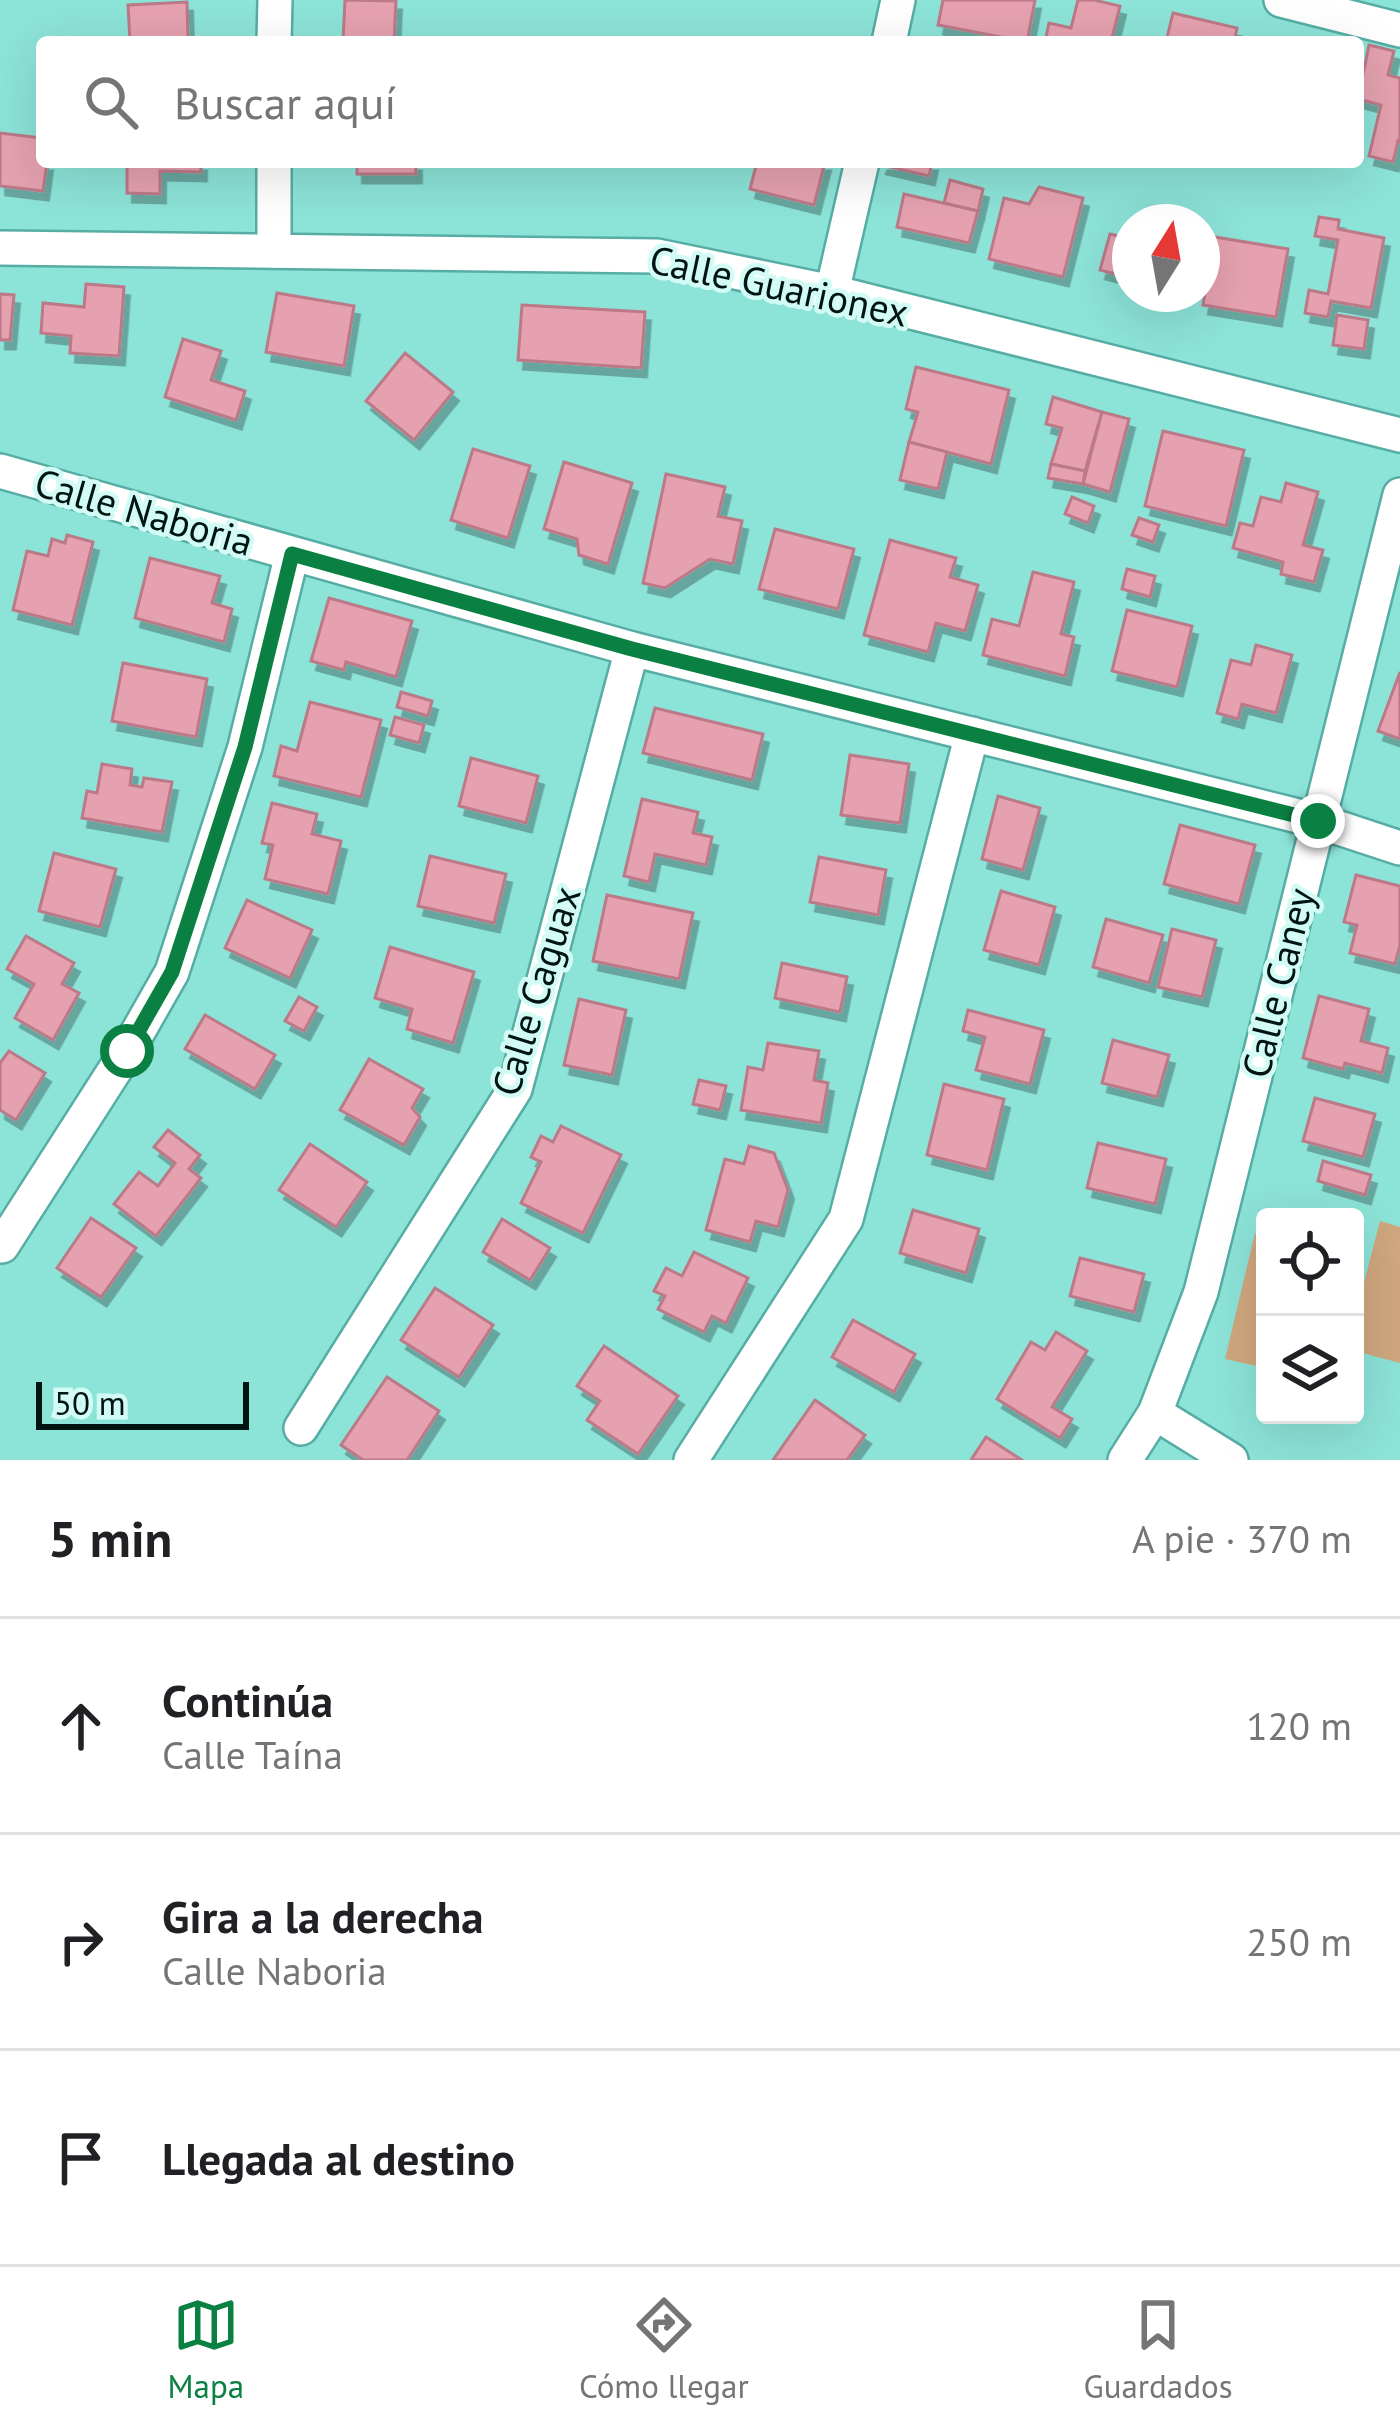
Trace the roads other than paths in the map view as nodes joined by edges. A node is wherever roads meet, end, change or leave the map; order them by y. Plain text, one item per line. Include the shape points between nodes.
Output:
1 (274, 0) edge
2 (898, 0) edge
3 (1281, 0) edge
4 (1400, 30) edge
5 (274, 36) edge
6 (890, 36) edge
7 (274, 168) edge
8 (861, 168) edge
9 (0, 248) edge
10 (274, 251) junction
11 (832, 292) junction
12 (1400, 435) edge
13 (0, 471) edge
14 (1400, 495) edge
15 (292, 554) junction
16 (632, 649) junction
17 (972, 734) junction
18 (1318, 821) junction
19 (1400, 848) edge
20 (2, 1246) edge
21 (1155, 1412) junction
22 (301, 1429) dead end
23 (691, 1460) edge
24 (1125, 1460) edge
25 (1231, 1460) edge

1 - 5 street
2 - 6 street
3 - 4 street
7 - 10 street
8 - 11 street
9 - 10 street, Calle Guarionex
10 - 11 street, Calle Guarionex via 657,256
11 - 12 street, Calle Guarionex
13 - 15 street, Calle Naboria
14 - 18 street, Calle Caney
15 - 16 street, Calle Naboria
15 - 20 street via 245,747 172,972
16 - 17 street, Calle Naboria
16 - 22 street, Calle Caguax via 515,1089
17 - 18 street, Calle Naboria
17 - 23 street via 846,1219
18 - 19 street, Calle Naboria
18 - 21 street, Calle Caney via 1201,1292
21 - 24 street, Calle Caney
21 - 25 street

